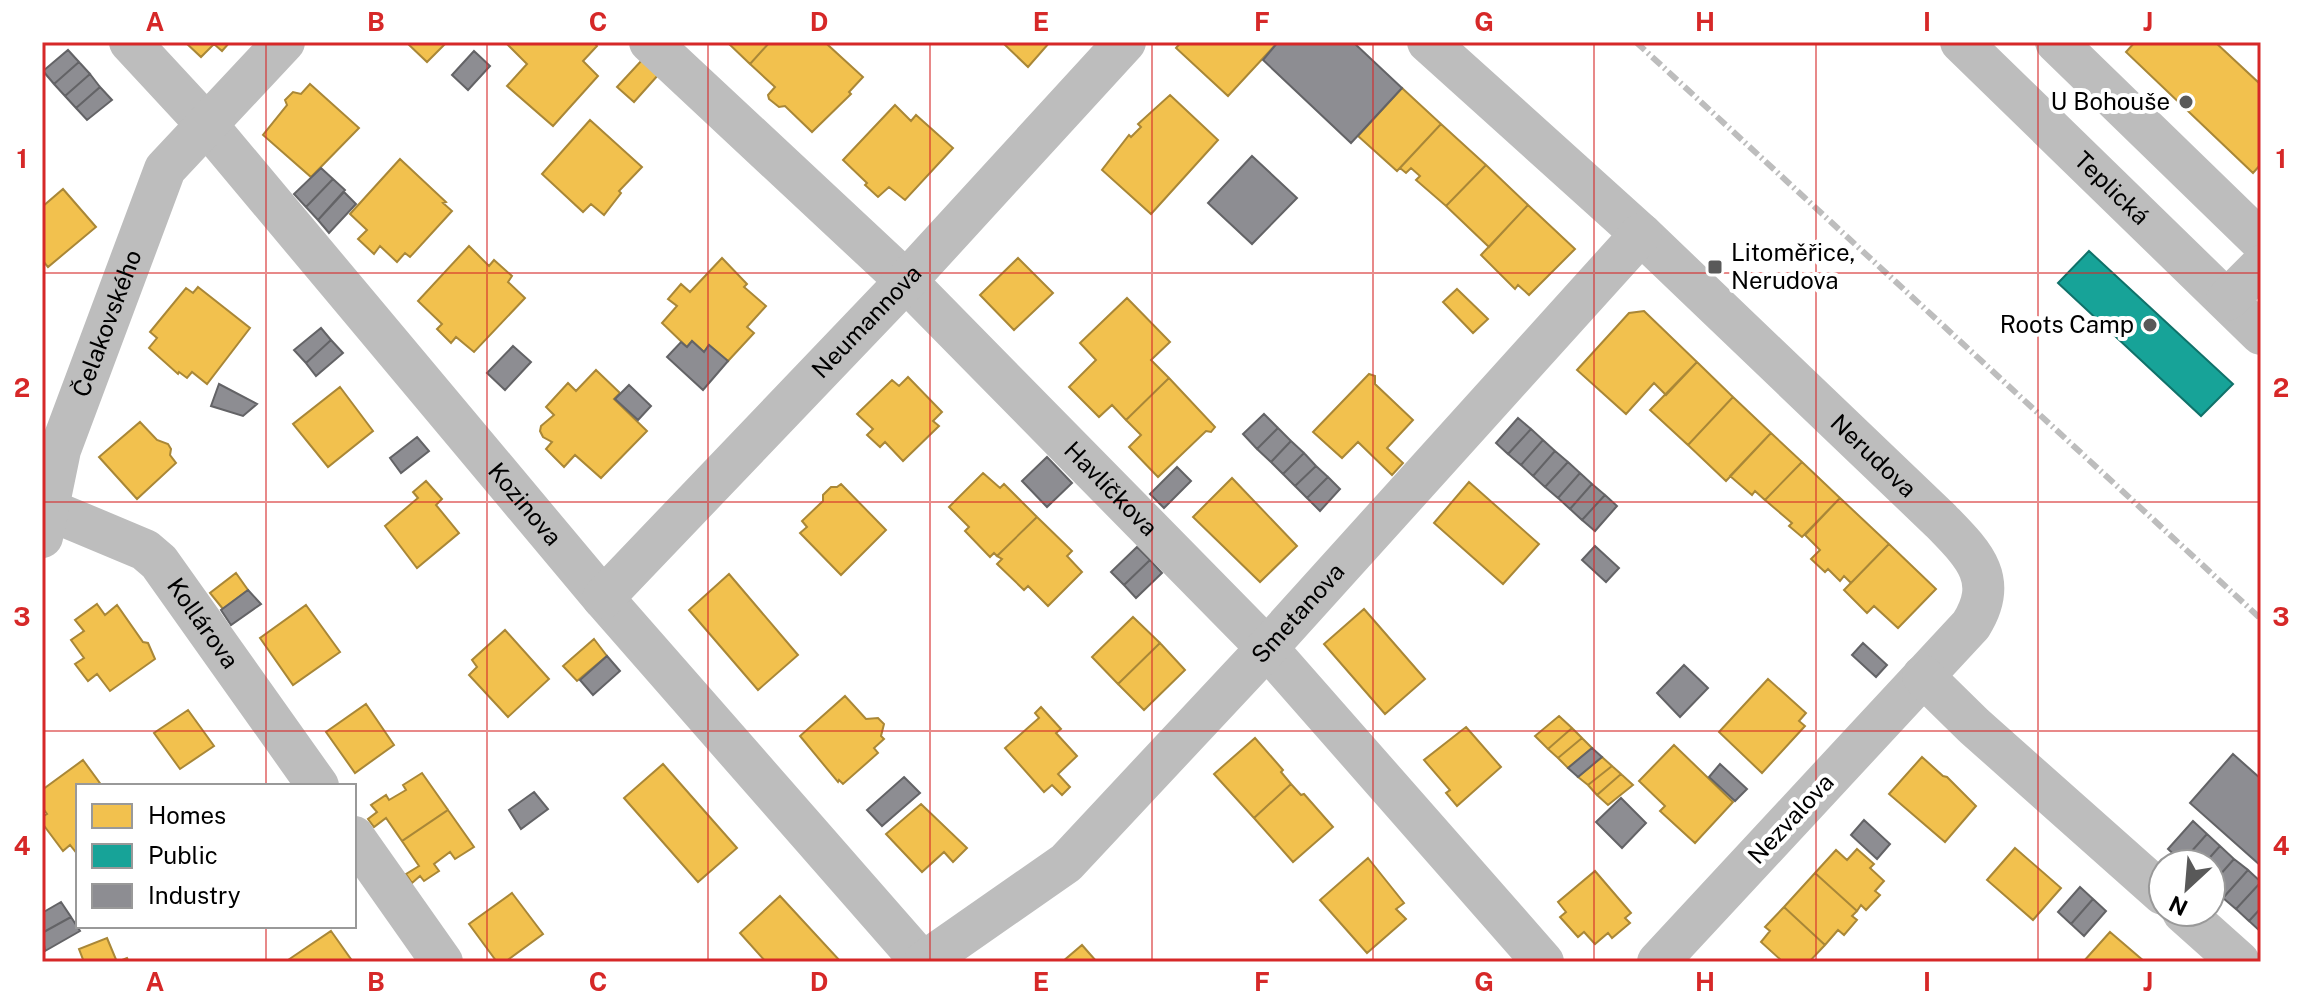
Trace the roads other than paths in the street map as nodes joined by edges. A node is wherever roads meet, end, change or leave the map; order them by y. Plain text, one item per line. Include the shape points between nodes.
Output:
1 (130, 42) edge
2 (284, 42) edge
3 (650, 42) edge
4 (1125, 42) edge
5 (1428, 42) edge
6 (1961, 42) edge
7 (2056, 42) edge
8 (206, 124) junction
9 (1641, 234) junction
10 (2261, 241) edge
11 (2261, 266) edge
12 (906, 281) junction
13 (2227, 300) junction
14 (2261, 334) edge
15 (51, 446) edge
16 (44, 523) edge
17 (603, 598) junction
18 (1267, 648) junction
19 (1923, 676) junction
20 (317, 784) edge
21 (356, 840) edge
22 (2147, 880) edge
23 (2201, 928) edge
24 (442, 962) edge
25 (923, 962) edge
26 (1543, 962) edge
27 (1658, 962) edge
28 (2239, 962) edge

1 - 8 street, Kozinova
2 - 8 street, Čelakovského
3 - 12 street, Havlíčkova
4 - 12 street, Neumannova
5 - 9 street, Nerudova
6 - 13 street, Teplická
7 - 10 street
8 - 15 street, Čelakovského via 165,169
8 - 17 street, Kozinova
9 - 18 street, Smetanova
9 - 19 street, Nerudova via 1970,552 1984,582 1983,606
11 - 13 street
12 - 17 street, Neumannova
12 - 18 street, Havlíčkova
13 - 14 street, Teplická
15 - 16 street, Čelakovského
16 - 20 street, Kollárova via 145,550 159,562
17 - 25 street, Kozinova
18 - 25 street, Smetanova via 1066,863
18 - 26 street, Havlíčkova
19 - 22 street
19 - 27 street, Nezvalova
21 - 24 street
23 - 28 street

